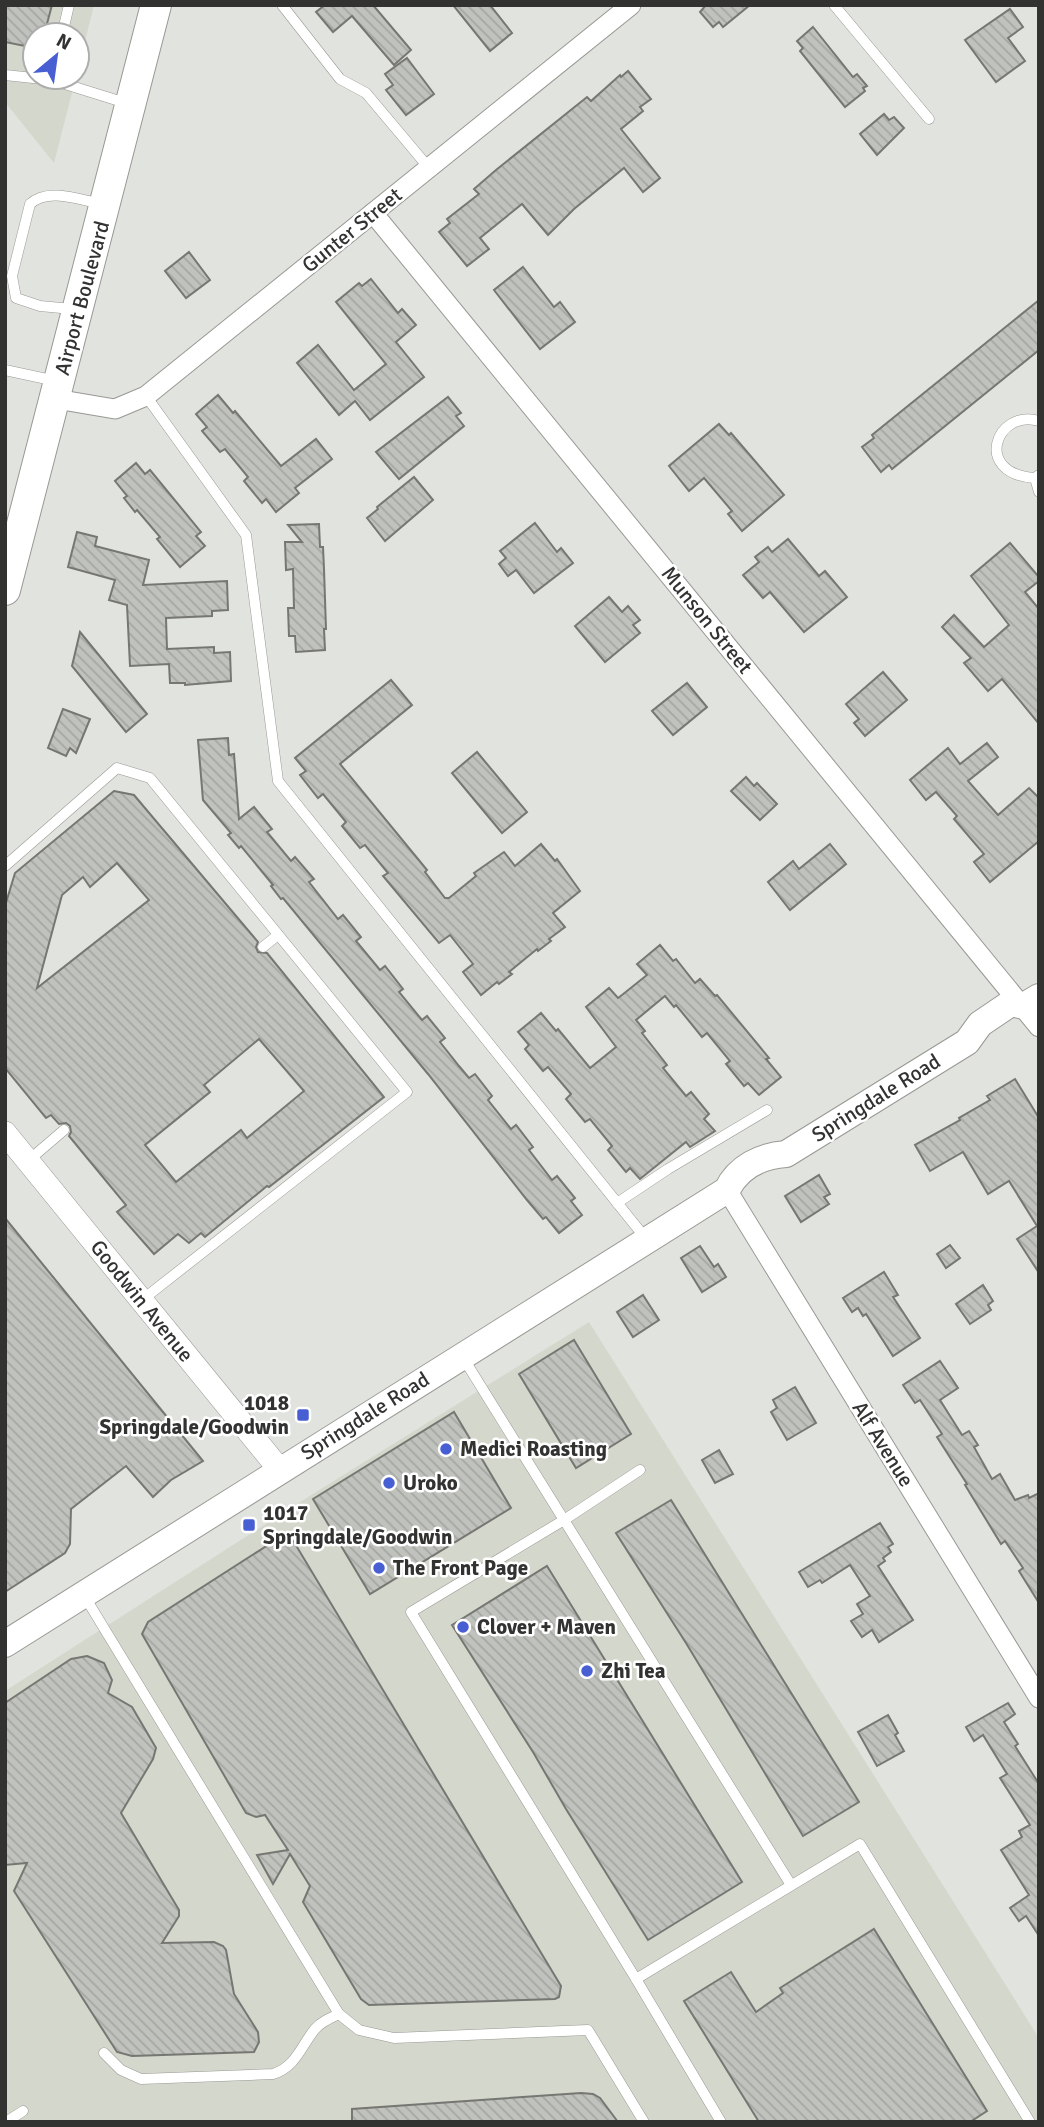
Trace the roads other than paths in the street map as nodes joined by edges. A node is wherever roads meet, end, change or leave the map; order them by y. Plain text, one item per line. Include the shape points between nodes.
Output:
1 (156, 5) edge
2 (282, 5) edge
3 (631, 5) edge
4 (834, 5) edge
5 (90, 91) edge
6 (130, 104) junction
7 (929, 119) dead end
8 (429, 168) junction
9 (106, 204) junction
10 (373, 213) junction
11 (79, 309) junction
12 (5, 370) edge
13 (58, 391) junction
14 (146, 396) junction
15 (1039, 421) edge
16 (1037, 477) edge
17 (1039, 492) edge
18 (16, 510) edge
19 (5, 590) edge
20 (5, 866) edge
21 (278, 935) junction
22 (263, 947) dead end
23 (1034, 1010) edge
24 (767, 1110) dead end
25 (64, 1130) dead end
26 (5, 1133) edge
27 (28, 1161) junction
28 (727, 1190) junction
29 (617, 1203) junction
30 (647, 1240) junction
31 (141, 1300) junction
32 (462, 1356) junction
33 (280, 1470) junction
34 (640, 1470) dead end
35 (564, 1520) junction
36 (83, 1594) junction
37 (5, 1644) edge
38 (1039, 1698) edge
39 (791, 1885) junction
40 (636, 1979) junction
41 (339, 2014) junction
42 (104, 2053) dead end
43 (23, 2111) dead end
44 (6, 2122) edge
45 (644, 2122) edge
46 (721, 2122) edge
47 (1030, 2122) edge

1 - 6 main road, Airport Boulevard
2 - 8 lane via 340,79 366,93
3 - 8 street, Gunter Street
4 - 7 lane
5 - 6 lane
6 - 9 main road, Airport Boulevard
8 - 10 street, Gunter Street
9 - 11 main road, Airport Boulevard
9 - 11 lane via 51,195 30,204 12,275 16,298 40,306
10 - 14 street, Gunter Street
10 - 23 street, Munson Street
11 - 13 main road, Airport Boulevard
12 - 13 lane
13 - 14 street, Gunter Street via 115,409
13 - 18 main road, Airport Boulevard
14 - 29 lane via 246,535 278,781
15 - 16 lane via 1012,423 996,446 1004,469
16 - 17 lane
18 - 19 main road, Airport Boulevard
20 - 21 lane via 117,768 150,778
21 - 22 lane
21 - 31 lane via 407,1092
23 - 28 main road, Springdale Road via 1010,1004 980,1024 967,1042 786,1154 766,1156 734,1176
24 - 29 lane
25 - 27 lane
26 - 27 street, Goodwin Avenue
27 - 31 street, Goodwin Avenue
28 - 30 main road, Springdale Road
28 - 38 street, Alf Avenue
29 - 30 lane
30 - 32 main road, Springdale Road
31 - 33 street, Goodwin Avenue
32 - 33 main road, Springdale Road
32 - 35 lane
33 - 36 main road, Springdale Road
34 - 35 lane
35 - 39 lane
35 - 40 lane via 411,1612
36 - 37 main road, Springdale Road
36 - 41 lane
39 - 40 lane
39 - 47 lane via 860,1844
40 - 46 lane
41 - 42 lane via 316,2027 294,2061 273,2074 141,2079 112,2064
41 - 45 lane via 359,2030 394,2038 588,2030
43 - 44 lane

